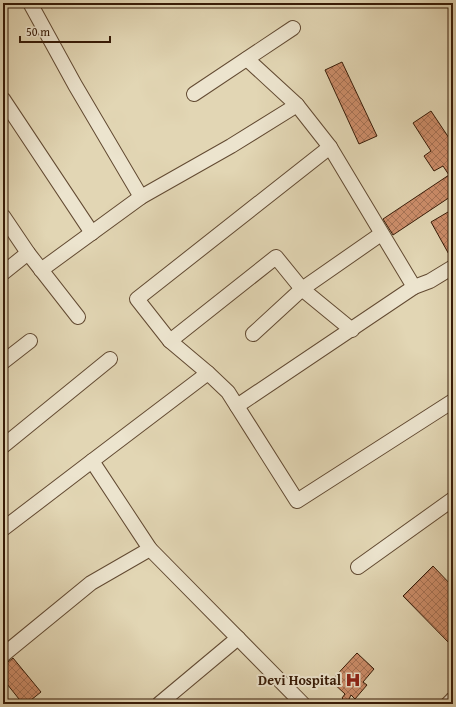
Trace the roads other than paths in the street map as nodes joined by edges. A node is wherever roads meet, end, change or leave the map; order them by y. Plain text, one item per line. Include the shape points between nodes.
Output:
1 (30, 3) edge
2 (293, 28) dead end
3 (246, 59) junction
4 (194, 94) dead end
5 (3, 99) edge
6 (297, 105) junction
7 (330, 147) junction
8 (141, 198) junction
9 (3, 216) edge
10 (92, 233) junction
11 (381, 234) junction
12 (28, 253) junction
13 (453, 267) edge
14 (41, 270) junction
15 (3, 273) edge
16 (414, 287) junction
17 (302, 289) junction
18 (78, 316) dead end
19 (352, 330) junction
20 (253, 334) dead end
21 (30, 341) dead end
22 (170, 341) junction
23 (110, 359) dead end
24 (3, 362) edge
25 (208, 374) junction
26 (453, 401) edge
27 (237, 406) junction
28 (3, 446) edge
29 (92, 461) junction
30 (453, 499) edge
31 (3, 529) edge
32 (150, 549) junction
33 (358, 567) dead end
34 (238, 638) junction
35 (3, 655) edge
36 (453, 699) edge
37 (159, 704) edge
38 (303, 704) edge
39 (448, 704) edge

1 - 8 street
2 - 3 street
3 - 4 street
3 - 6 street
5 - 10 street
6 - 7 street
6 - 8 street
7 - 11 street
7 - 22 street via 137,298
8 - 10 street
9 - 12 street
10 - 14 street
11 - 16 street
11 - 17 street
12 - 14 street
12 - 15 street
13 - 16 street
14 - 18 street
16 - 19 street
17 - 19 street
17 - 20 street
17 - 22 street via 276,257
19 - 27 street
21 - 24 street
22 - 25 street
23 - 28 street
25 - 27 street via 228,392
25 - 29 street
26 - 27 street via 297,501
29 - 31 street
29 - 32 street
30 - 33 street
32 - 34 street
32 - 35 street via 91,583
34 - 37 street
34 - 38 street
36 - 39 street

